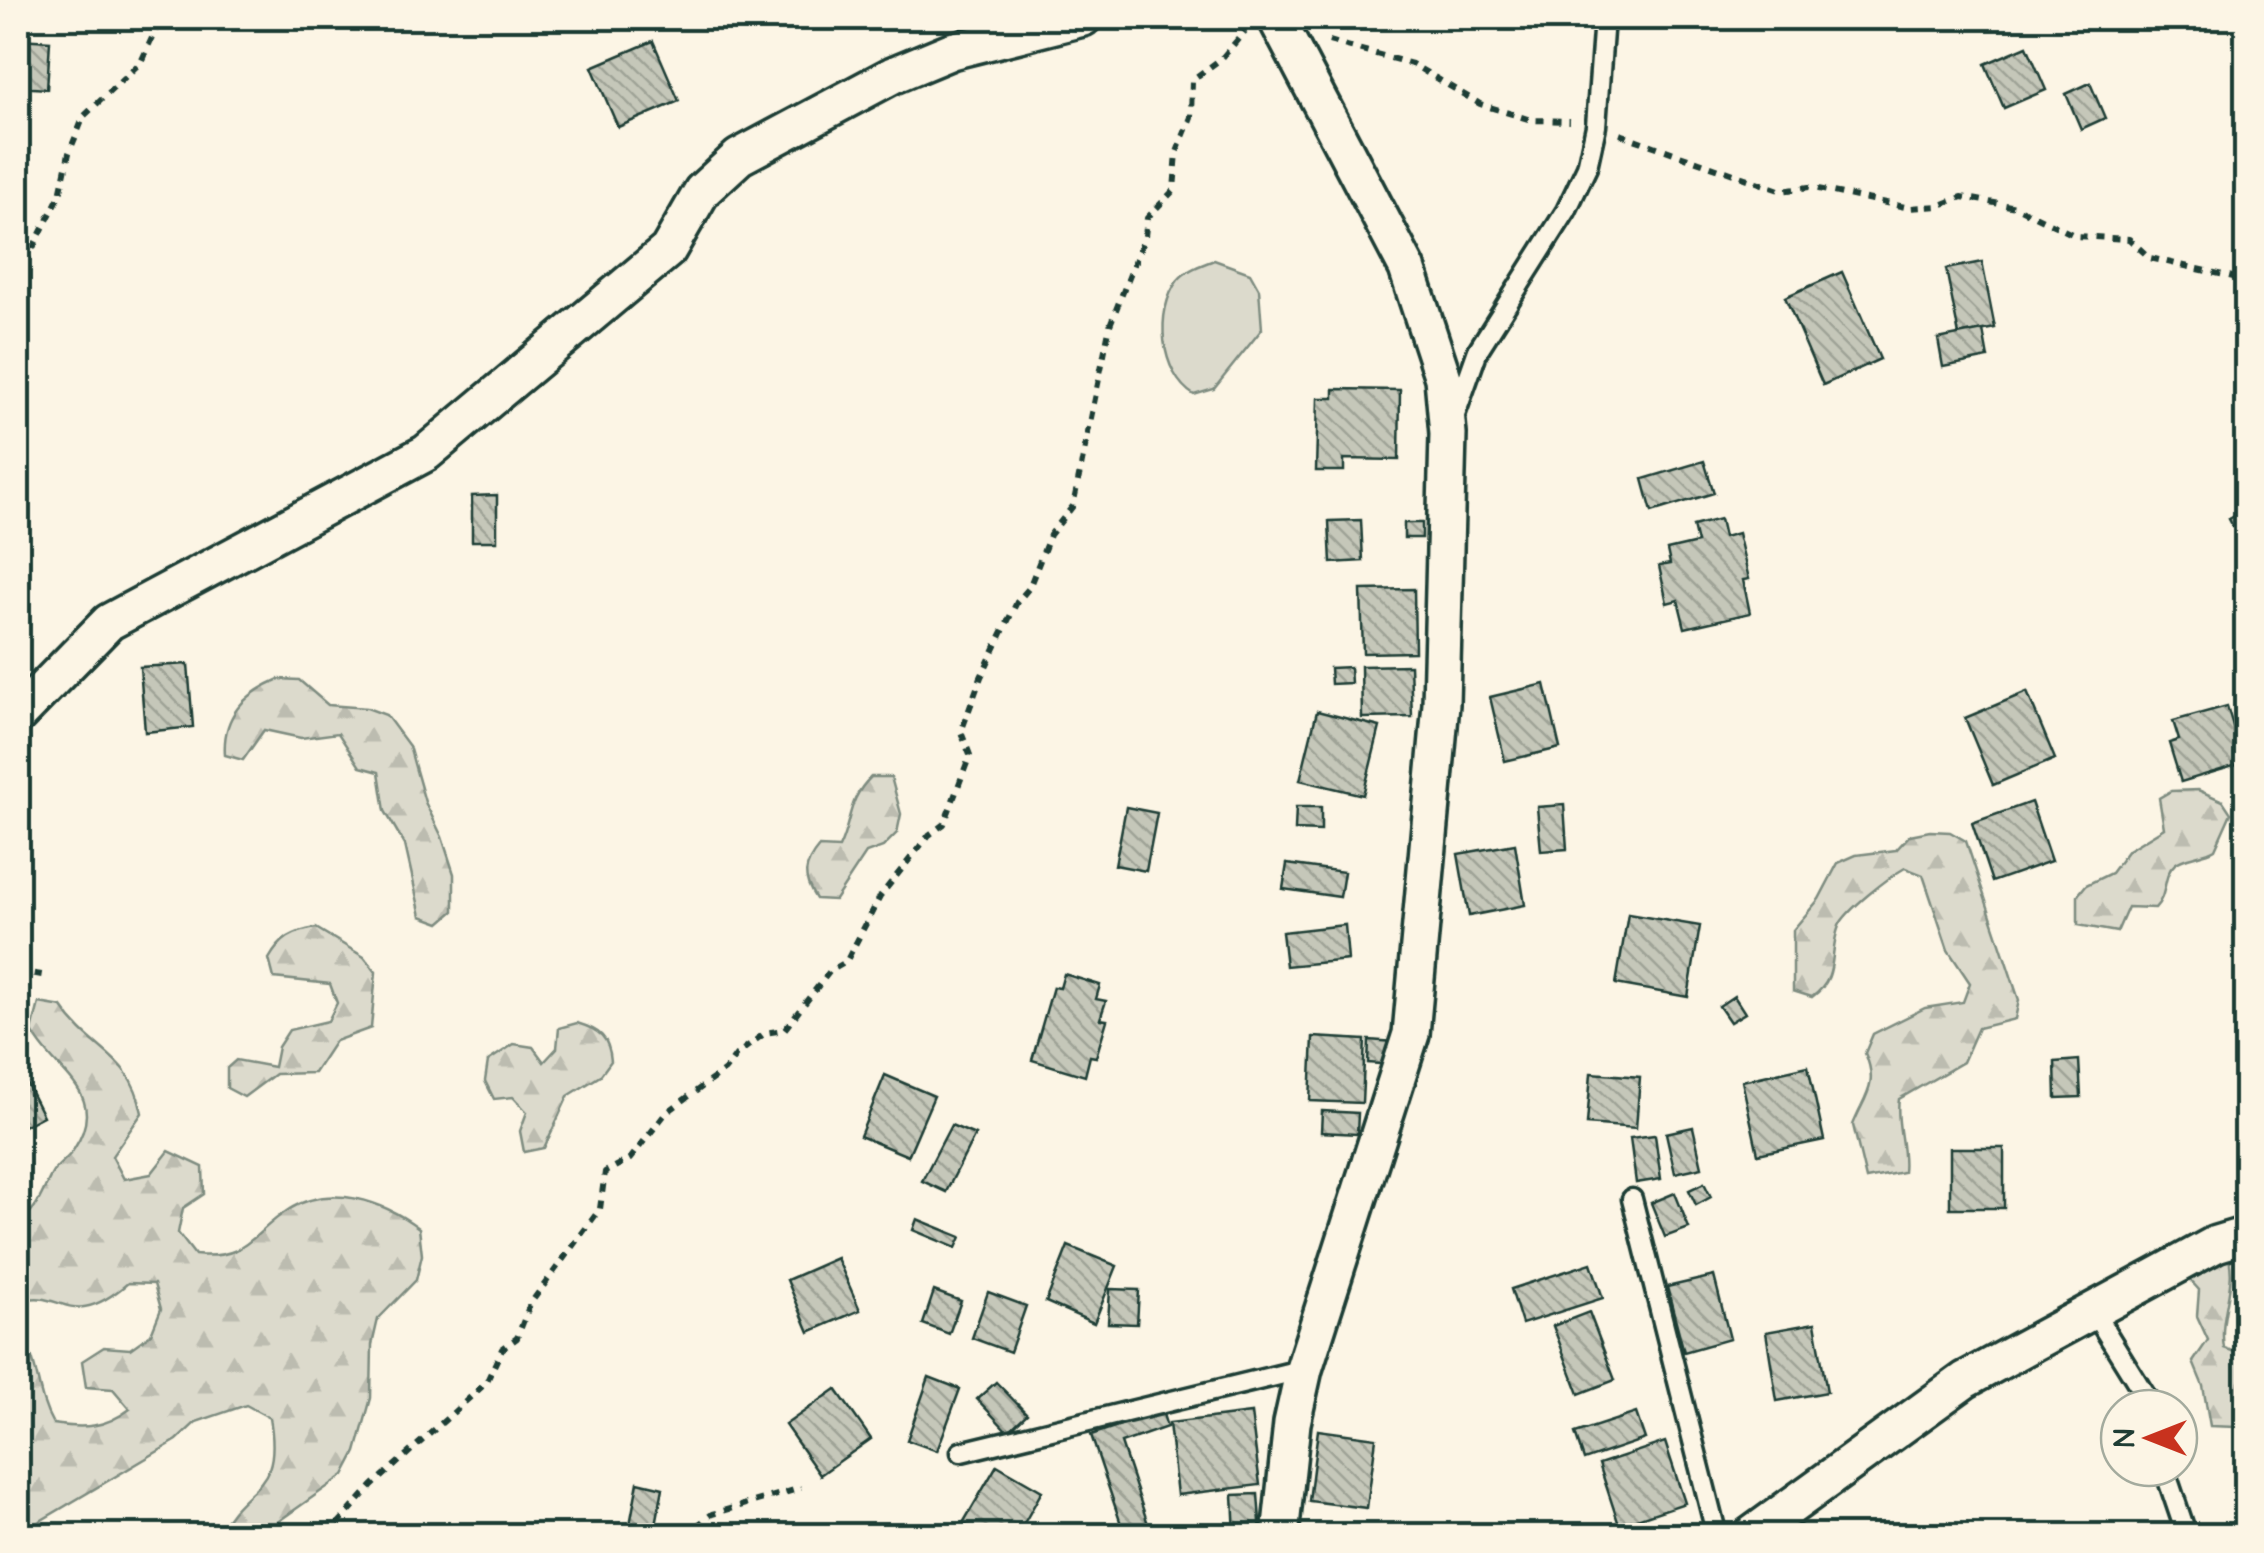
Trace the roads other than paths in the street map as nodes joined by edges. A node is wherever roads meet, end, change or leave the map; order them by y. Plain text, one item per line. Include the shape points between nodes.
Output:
1 (1083, 18) edge
2 (1604, 18) edge
3 (1265, 21) edge
4 (1448, 434) junction
5 (18, 716) edge
6 (1632, 1199) dead end
7 (2246, 1236) edge
8 (2093, 1311) junction
9 (1304, 1369) junction
10 (2141, 1388) edge
11 (961, 1452) dead end
12 (2171, 1488) edge
13 (1280, 1536) edge
14 (1718, 1536) edge
15 (1750, 1536) edge
16 (2187, 1536) edge

1 - 5 street via 951,51 739,157 702,191 668,250 426,453 108,622
2 - 4 lane via 1587,167 1478,350
3 - 4 street via 1407,268 1443,378
4 - 9 street via 1441,704 1411,1034
6 - 14 lane
7 - 8 street via 2216,1244
8 - 10 lane
8 - 15 street via 1965,1380
9 - 11 lane
9 - 13 street
12 - 16 lane

